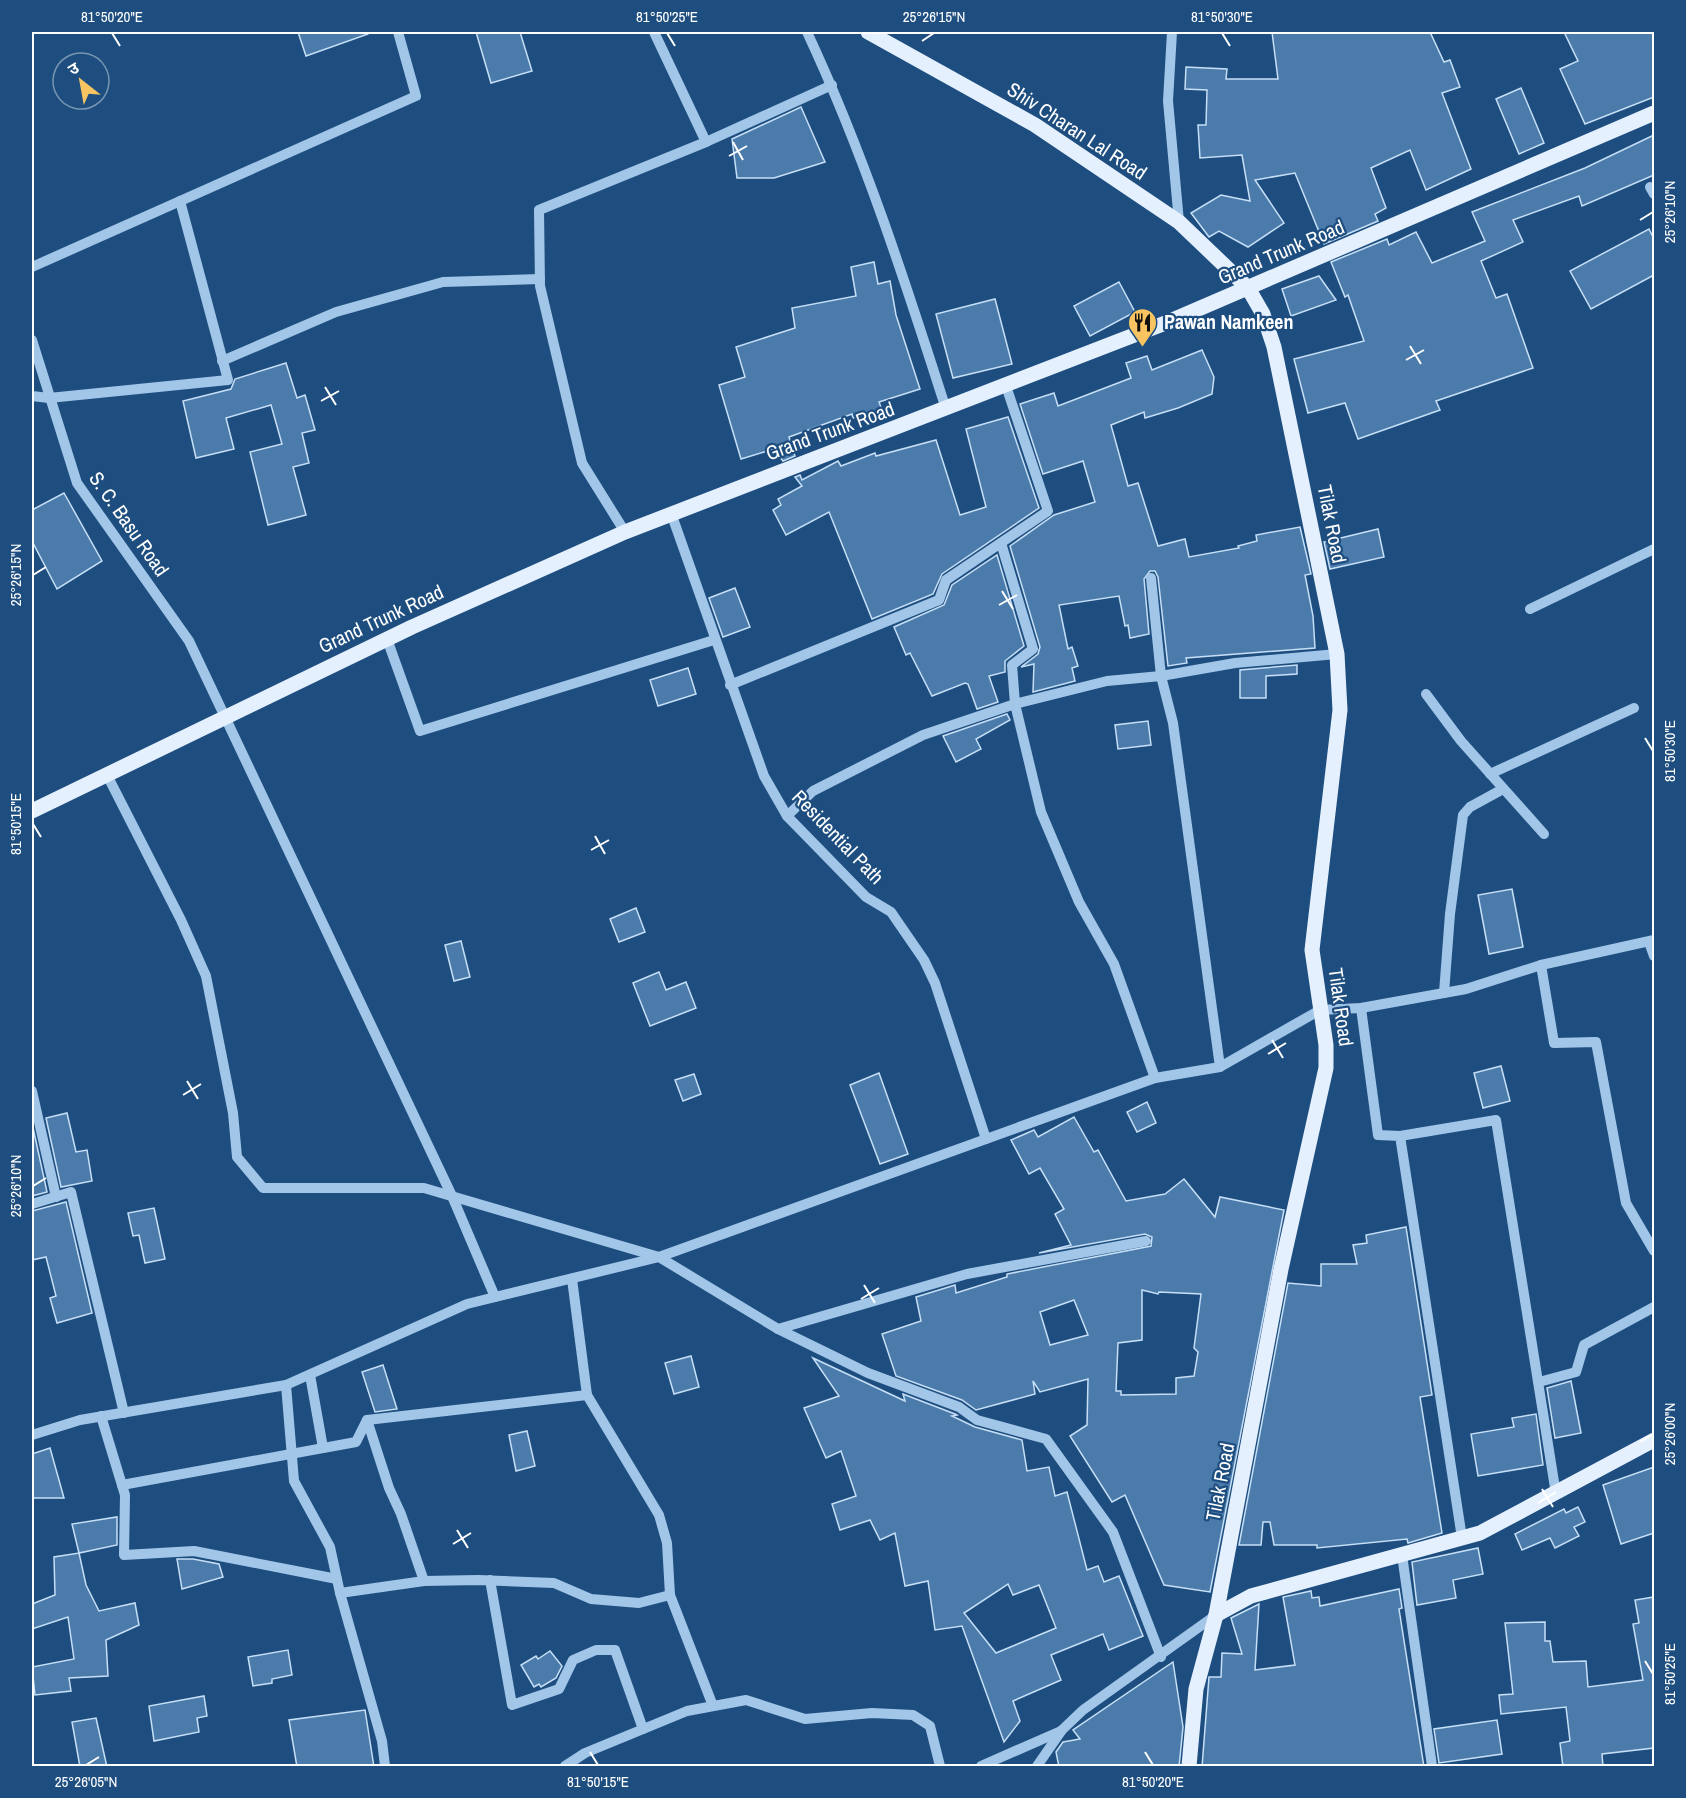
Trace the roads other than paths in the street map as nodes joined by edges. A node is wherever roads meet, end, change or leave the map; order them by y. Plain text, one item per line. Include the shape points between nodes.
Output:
1 (398, 32) edge
2 (654, 32) edge
3 (807, 32) edge
4 (868, 32) edge
5 (1172, 32) edge
6 (832, 85) junction
7 (1654, 113) edge
8 (706, 142) junction
9 (180, 201) junction
10 (1179, 222) junction
11 (32, 267) edge
12 (540, 279) junction
13 (1248, 288) junction
14 (32, 340) edge
15 (222, 361) junction
16 (1006, 386) junction
17 (32, 396) edge
18 (49, 398) junction
19 (946, 409) junction
20 (671, 513) junction
21 (625, 532) junction
22 (1001, 543) junction
23 (1654, 549) edge
24 (1151, 578) dead end
25 (1530, 609) dead end
26 (387, 639) junction
27 (714, 640) junction
28 (1337, 654) junction
29 (1161, 675) junction
30 (730, 685) junction
31 (1426, 694) dead end
32 (1015, 704) junction
33 (1634, 708) dead end
34 (223, 717) junction
35 (106, 773) junction
36 (1490, 774) junction
37 (1503, 789) junction
38 (32, 811) edge
39 (787, 816) junction
40 (1544, 834) dead end
41 (1652, 941) edge
42 (1654, 956) edge
43 (1541, 965) junction
44 (1444, 993) junction
45 (1362, 1008) junction
46 (1320, 1010) junction
47 (1220, 1067) junction
48 (1155, 1078) junction
49 (32, 1091) edge
50 (1400, 1136) junction
51 (986, 1139) junction
52 (452, 1196) junction
53 (57, 1197) junction
54 (32, 1204) edge
55 (1146, 1241) dead end
56 (1654, 1251) edge
57 (658, 1257) junction
58 (572, 1279) junction
59 (495, 1297) junction
60 (1654, 1307) edge
61 (778, 1329) junction
62 (310, 1375) junction
63 (1539, 1382) junction
64 (286, 1385) junction
65 (587, 1395) junction
66 (124, 1413) junction
67 (101, 1416) junction
68 (367, 1420) junction
69 (32, 1435) edge
70 (1654, 1440) edge
71 (323, 1448) junction
72 (290, 1454) junction
73 (122, 1485) junction
74 (1556, 1494) junction
75 (1462, 1538) junction
76 (1402, 1555) junction
77 (337, 1579) junction
78 (490, 1580) junction
79 (424, 1581) junction
80 (340, 1593) junction
81 (670, 1595) junction
82 (1216, 1615) junction
83 (1161, 1657) junction
84 (713, 1706) junction
85 (643, 1729) junction
86 (1062, 1730) junction
87 (385, 1767) edge
88 (565, 1767) edge
89 (940, 1767) edge
90 (981, 1767) edge
91 (1037, 1767) edge
92 (1189, 1767) edge
93 (1432, 1767) edge

1 - 9 street via 416,96
2 - 8 street
3 - 6 street
4 - 10 main road, Shiv Charan Lal Road via 1035,125
5 - 10 street via 1168,100
6 - 8 street
6 - 19 street via 898,258
7 - 13 main road, Grand Trunk Road
8 - 12 street via 539,210
9 - 11 street
9 - 15 street
10 - 13 main road, Shiv Charan Lal Road
12 - 15 street via 443,282 336,312
12 - 21 street via 582,463
13 - 16 main road, Grand Trunk Road
13 - 28 main road, Tilak Road via 1263,314 1274,347
14 - 18 street, S. C. Basu Road
15 - 18 street via 228,380
16 - 19 main road, Grand Trunk Road
16 - 22 street via 1048,511
17 - 18 street
18 - 34 street, S. C. Basu Road via 76,483 189,641
19 - 20 main road, Grand Trunk Road
20 - 21 main road, Grand Trunk Road
20 - 27 street, Residential Path
21 - 26 main road, Grand Trunk Road
22 - 30 street via 946,580 939,600
22 - 32 street via 1034,649 1012,665
23 - 25 street
24 - 29 street
26 - 27 street via 420,731
26 - 34 main road, Grand Trunk Road
27 - 30 street, Residential Path
28 - 29 street via 1235,663
28 - 46 main road, Tilak Road via 1340,710 1312,950
29 - 32 street via 1107,681
29 - 47 street via 1173,723
30 - 39 street, Residential Path via 764,776
31 - 36 street
32 - 39 street via 923,735 813,791
32 - 48 street via 1041,812 1079,902 1114,964
33 - 36 street
34 - 35 main road, Grand Trunk Road
34 - 52 street, S. C. Basu Road
35 - 38 main road, Grand Trunk Road
35 - 52 street via 206,976 233,1113 237,1157 263,1188 424,1188
36 - 37 street
37 - 40 street
37 - 44 street via 1463,815
39 - 51 street, Residential Path via 866,897 891,912 924,960
41 - 42 street
41 - 43 street
43 - 44 street
43 - 56 street via 1554,1043 1596,1042 1626,1203
44 - 45 street
45 - 46 street
45 - 50 street via 1378,1135
46 - 47 street
46 - 82 main road, Tilak Road via 1326,1068 1281,1269
47 - 48 street
48 - 51 street
49 - 53 street
50 - 63 street via 1496,1119
50 - 75 street
51 - 57 street
52 - 57 street
52 - 59 street, S. C. Basu Road
53 - 54 street
53 - 66 street via 71,1192
55 - 61 street via 967,1274
57 - 58 street
57 - 61 street
58 - 59 street
58 - 65 street
59 - 62 street via 466,1304
60 - 63 street via 1584,1345 1576,1372
61 - 83 street via 868,1373 959,1407 977,1420 1046,1440 1113,1532
62 - 64 street
62 - 71 street
63 - 74 street
64 - 66 street
64 - 72 street
65 - 68 street
65 - 81 street via 659,1515 667,1543
66 - 67 street
67 - 69 street
67 - 73 street
68 - 71 street via 356,1442
68 - 79 street
70 - 74 main road
71 - 72 street
72 - 73 street
72 - 77 street via 294,1481 330,1547
73 - 77 street via 124,1555 194,1551
74 - 75 main road via 1480,1533
75 - 76 main road
76 - 82 main road via 1251,1596
76 - 93 street
77 - 80 street
78 - 79 street
78 - 81 street via 554,1583 591,1599 639,1603
78 - 85 street via 512,1705 559,1689 573,1660 596,1650 615,1650
79 - 80 street
80 - 87 street via 382,1741
81 - 84 street
82 - 83 street
82 - 92 main road, Tilak Road via 1196,1689
83 - 86 street via 1083,1710
84 - 85 street via 687,1711
84 - 89 street via 746,1700 805,1719 872,1713 913,1715 930,1726
85 - 88 street via 585,1753
86 - 90 street
86 - 91 street

